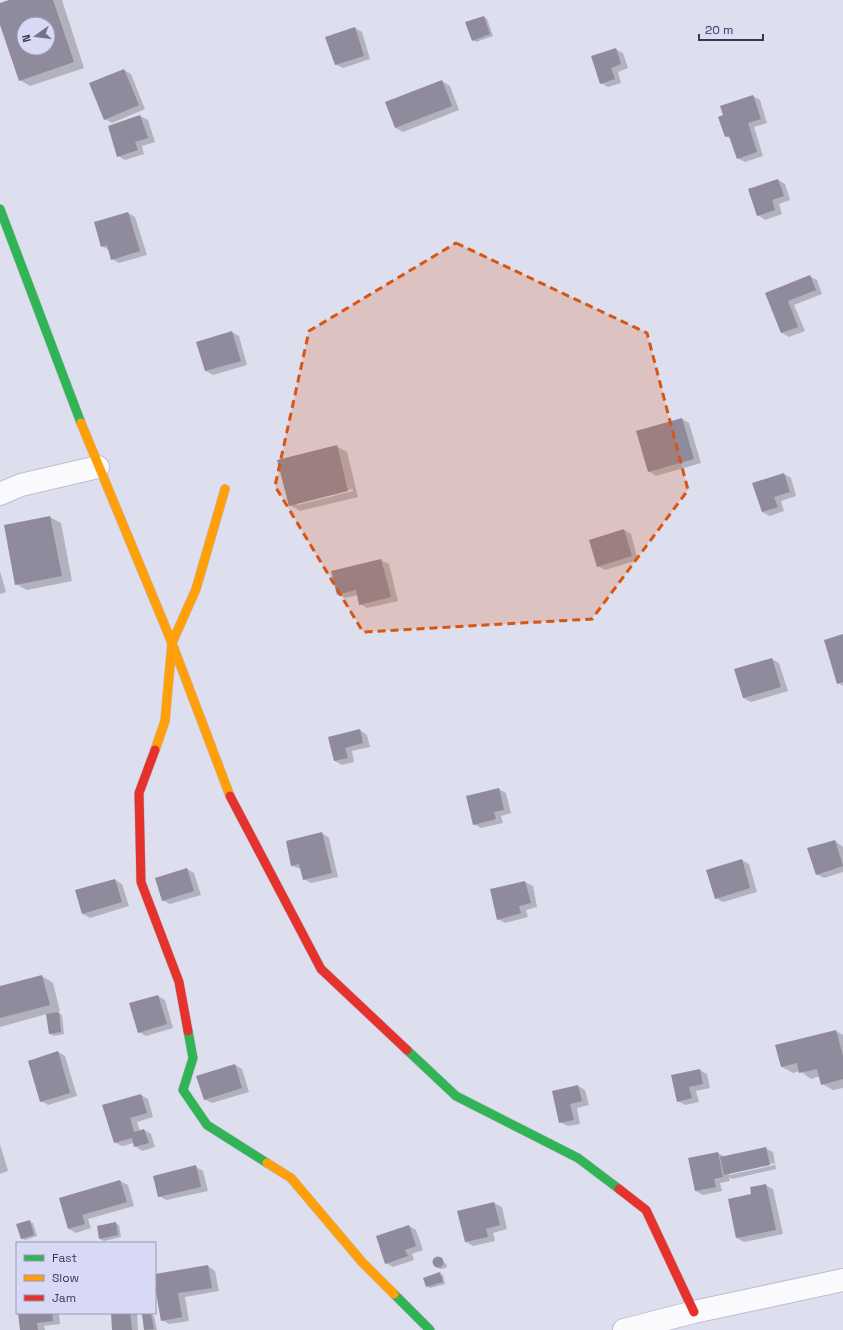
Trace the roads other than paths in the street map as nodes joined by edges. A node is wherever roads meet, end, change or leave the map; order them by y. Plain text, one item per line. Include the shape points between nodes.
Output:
1 (0, 209) edge
2 (98, 466) junction
3 (225, 489) dead end
4 (0, 494) edge
5 (172, 643) junction
6 (843, 1280) edge
7 (694, 1312) junction
8 (430, 1330) edge
9 (624, 1330) edge

1 - 2 street
2 - 4 street via 21,485
2 - 5 street
3 - 5 street via 196,589
5 - 7 street via 233,805 322,969 456,1096 578,1158 646,1210
5 - 8 street via 165,720 139,793 141,882 179,982 193,1058 183,1090 207,1125 291,1178 362,1262
6 - 7 street
7 - 9 street

